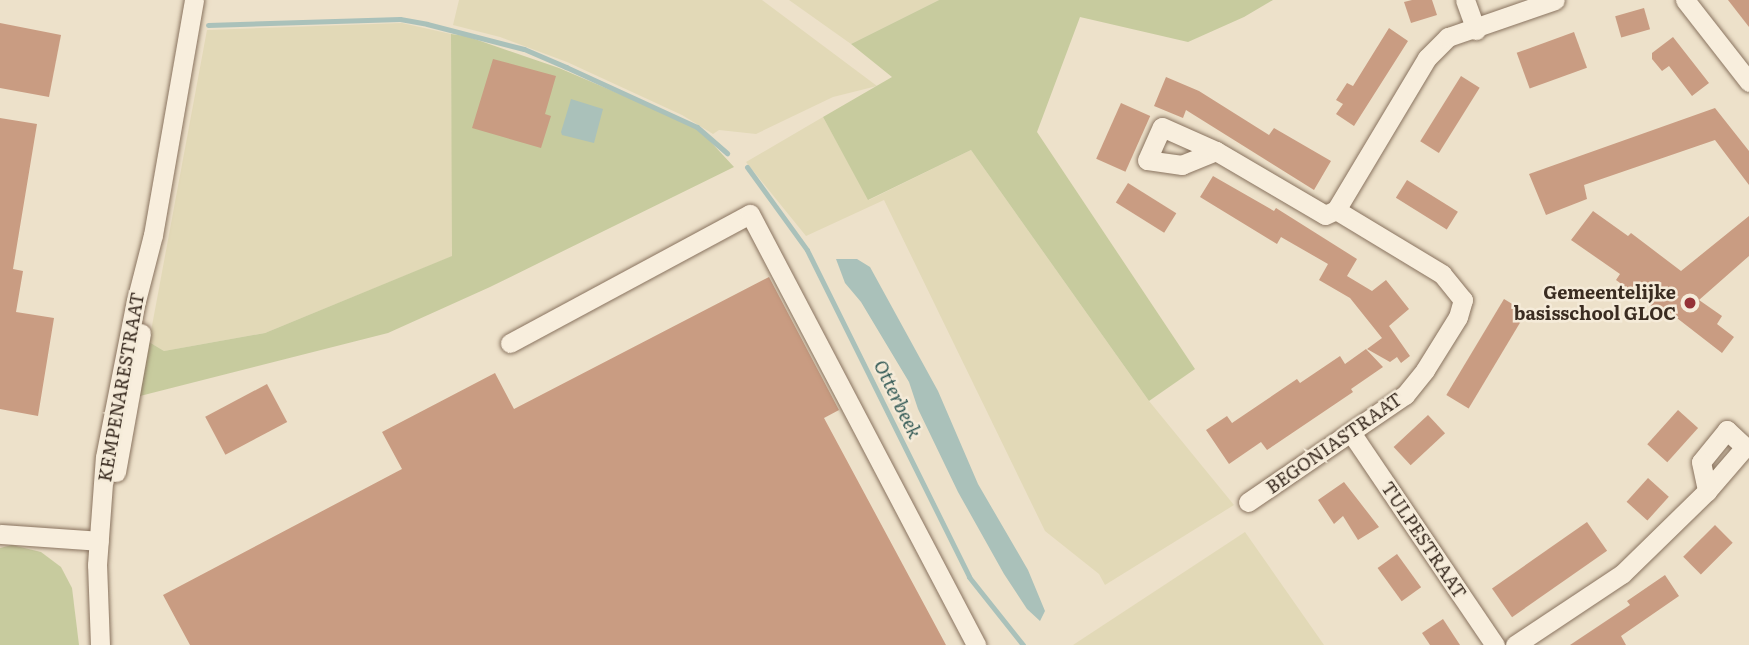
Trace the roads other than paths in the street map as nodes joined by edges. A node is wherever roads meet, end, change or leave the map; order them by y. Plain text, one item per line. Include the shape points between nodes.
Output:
1 (194, 0) edge
2 (1465, 0) edge
3 (1555, 0) edge
4 (1685, 0) edge
5 (1476, 30) junction
6 (1749, 82) edge
7 (1216, 151) dead end
8 (1336, 210) junction
9 (510, 343) dead end
10 (1352, 434) junction
11 (1707, 491) dead end
12 (1248, 502) dead end
13 (0, 534) edge
14 (99, 541) junction
15 (100, 645) edge
16 (976, 645) edge
17 (1495, 645) edge
18 (1515, 645) edge

1 - 14 street, KEMPENARESTRAAT via 153,235 107,444
2 - 5 street
3 - 5 street
4 - 6 street
5 - 8 street via 1448,37 1427,58
7 - 8 street, BEGONIASTRAAT via 1325,215
8 - 10 street, BEGONIASTRAAT via 1442,274 1463,300 1458,317 1405,395
9 - 16 street via 750,214
10 - 12 street, BEGONIASTRAAT
10 - 17 street, TULPESTRAAT
11 - 18 street via 1622,574
13 - 14 street
14 - 15 street, KEMPENARESTRAAT via 96,602

